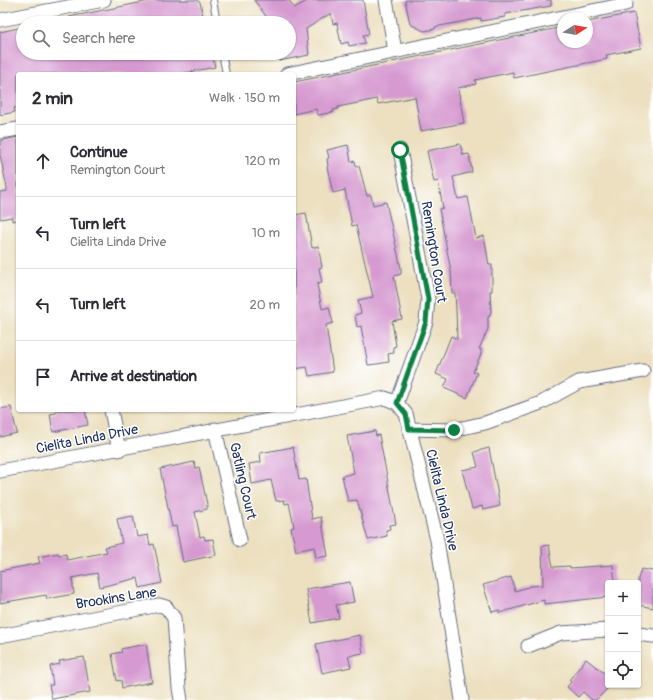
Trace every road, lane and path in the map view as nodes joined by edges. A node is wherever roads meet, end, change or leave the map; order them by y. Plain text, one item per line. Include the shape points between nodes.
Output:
1 (104, 0) edge
2 (213, 0) edge
3 (386, 0) edge
4 (625, 0) edge
5 (21, 16) edge
6 (216, 16) edge
7 (16, 17) edge
8 (0, 20) edge
9 (395, 51) junction
10 (223, 60) edge
11 (226, 72) edge
12 (296, 72) edge
13 (16, 129) edge
14 (0, 132) edge
15 (400, 150) dead end
16 (643, 371) dead end
17 (397, 403) junction
18 (296, 411) edge
19 (111, 412) edge
20 (290, 412) edge
21 (276, 414) edge
22 (409, 429) junction
23 (215, 430) junction
24 (119, 450) junction
25 (0, 472) edge
26 (240, 540) dead end
27 (605, 630) edge
28 (641, 634) edge
29 (0, 636) edge
30 (653, 636) edge
31 (528, 646) dead end
32 (181, 700) edge
33 (462, 700) edge

1 - 5 street
2 - 6 lane
3 - 9 street
4 - 9 street via 626,4
7 - 8 street
9 - 12 street
10 - 11 lane
13 - 14 street
15 - 17 street, Remington Court via 428,299 426,322
16 - 22 street via 579,382 542,403 485,423 454,430
17 - 18 street, Cielita Linda Drive via 385,398
17 - 22 street, Cielita Linda Drive via 406,414
19 - 24 street
20 - 21 street, Cielita Linda Drive
21 - 23 street, Cielita Linda Drive
22 - 33 street, Cielita Linda Drive via 437,540
23 - 24 street, Cielita Linda Drive
23 - 26 street, Gatling Court
24 - 25 street, Cielita Linda Drive
27 - 31 street via 561,633
28 - 30 street
29 - 32 street, Brookins Lane via 158,605 166,607 174,618

